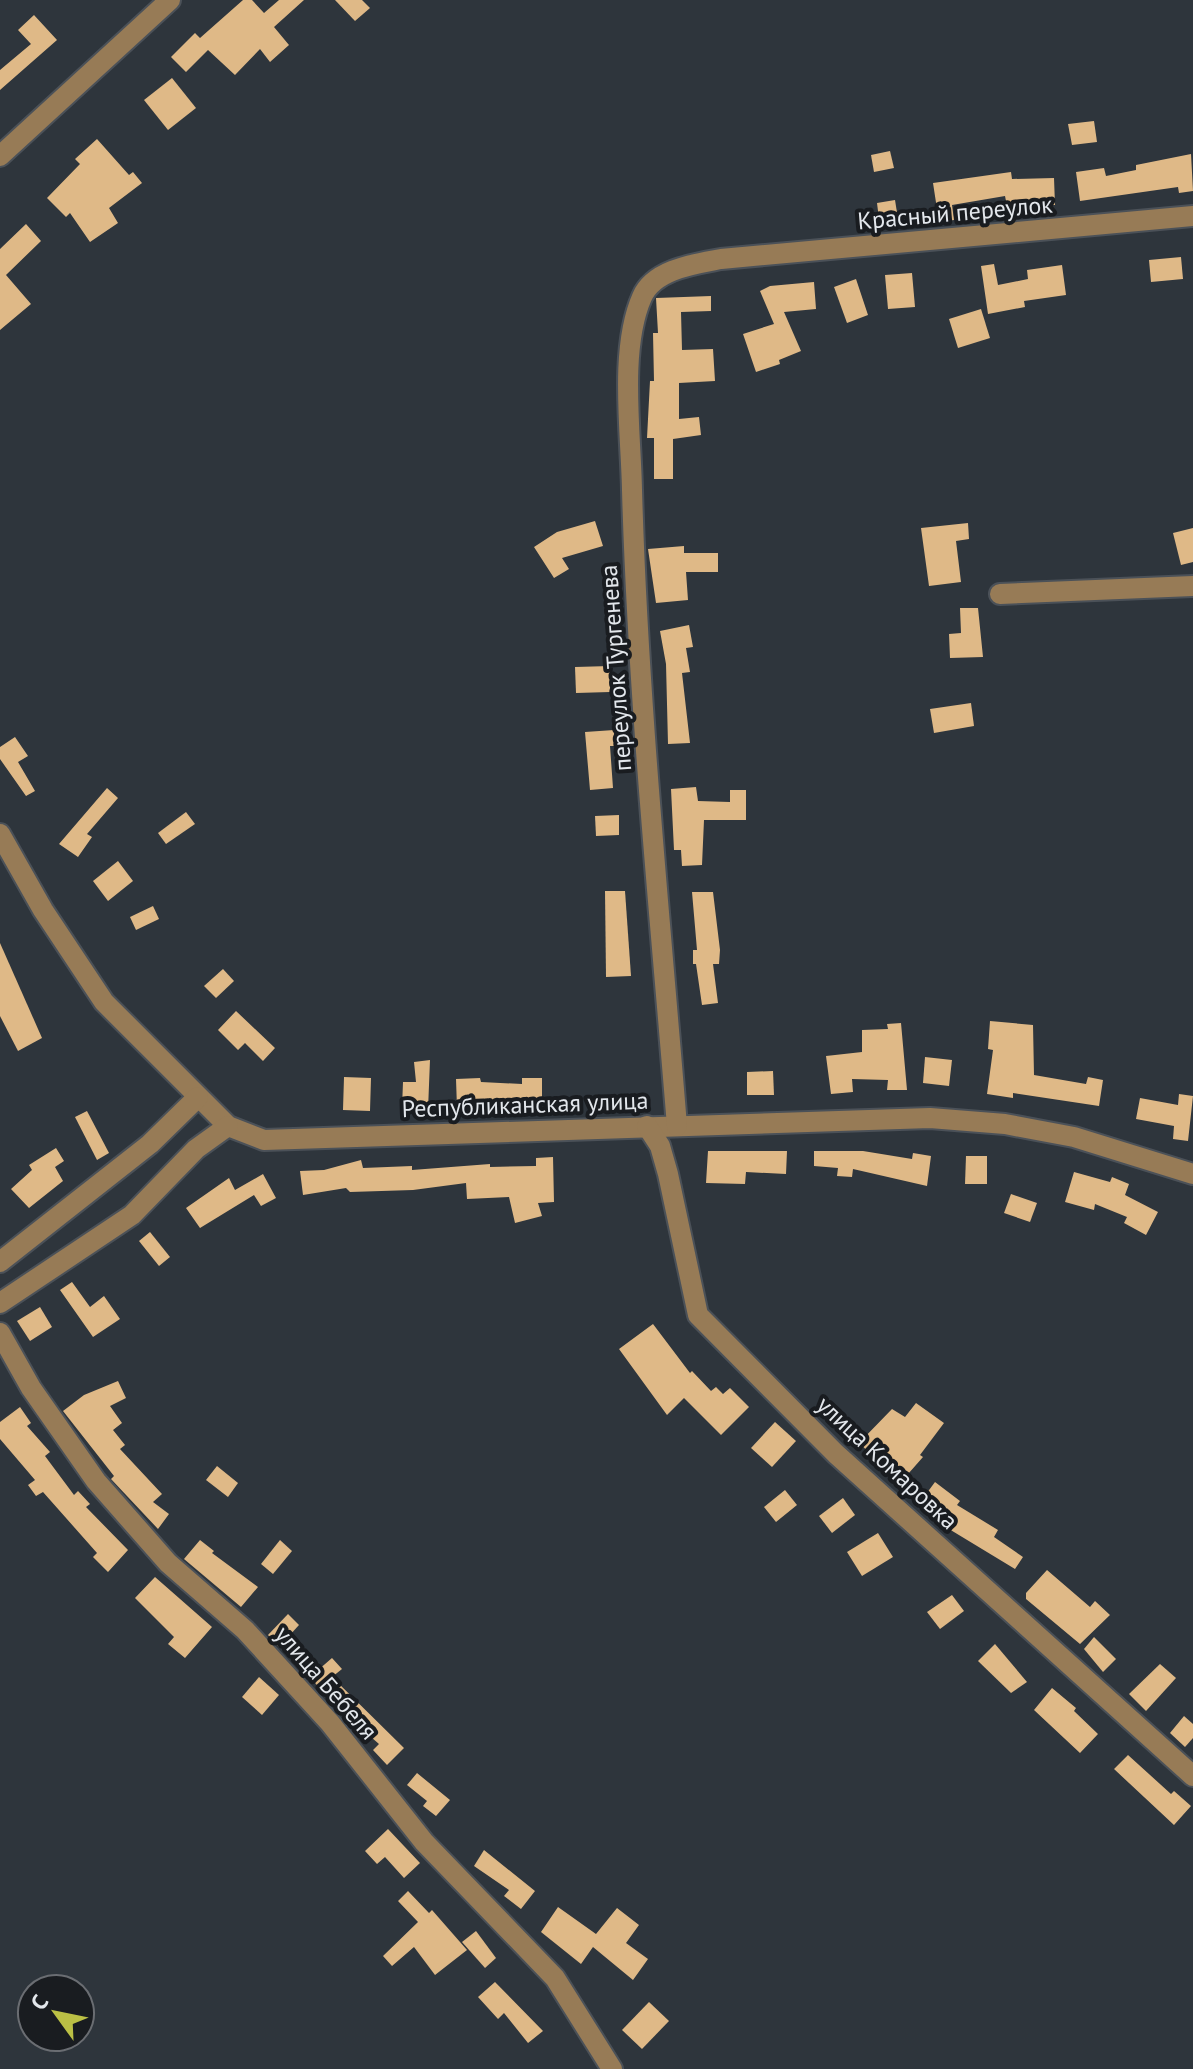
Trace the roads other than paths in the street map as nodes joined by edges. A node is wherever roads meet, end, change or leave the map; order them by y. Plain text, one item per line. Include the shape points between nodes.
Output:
1 (170, 0) edge
2 (0, 156) edge
3 (1193, 216) edge
4 (721, 259) joint
5 (1193, 586) edge
6 (1000, 594) dead end
7 (0, 834) edge
8 (198, 1097) junction
9 (228, 1126) junction
10 (647, 1126) junction
11 (677, 1126) junction
12 (1193, 1174) edge
13 (0, 1262) edge
14 (0, 1303) edge
15 (0, 1333) edge
16 (1193, 1776) edge
17 (612, 2069) edge

1 - 2 street
3 - 4 street, Красный переулок
4 - 11 street, переулок Тургенева via 675,269 643,293 634,321 629,386 635,601
5 - 6 street
7 - 8 street, Республиканская улица via 104,1002
8 - 9 street, Республиканская улица
8 - 13 street via 150,1144
9 - 10 street, Республиканская улица via 264,1140
9 - 14 street via 196,1149 132,1215
10 - 11 street, Республиканская улица
10 - 16 street, улица Комаровка via 668,1174 698,1315 836,1454
11 - 12 street, Республиканская улица via 930,1118 1005,1124 1074,1137
15 - 17 street, улица Бебеля via 96,1481 168,1563 245,1630 330,1723 424,1842 555,1978

